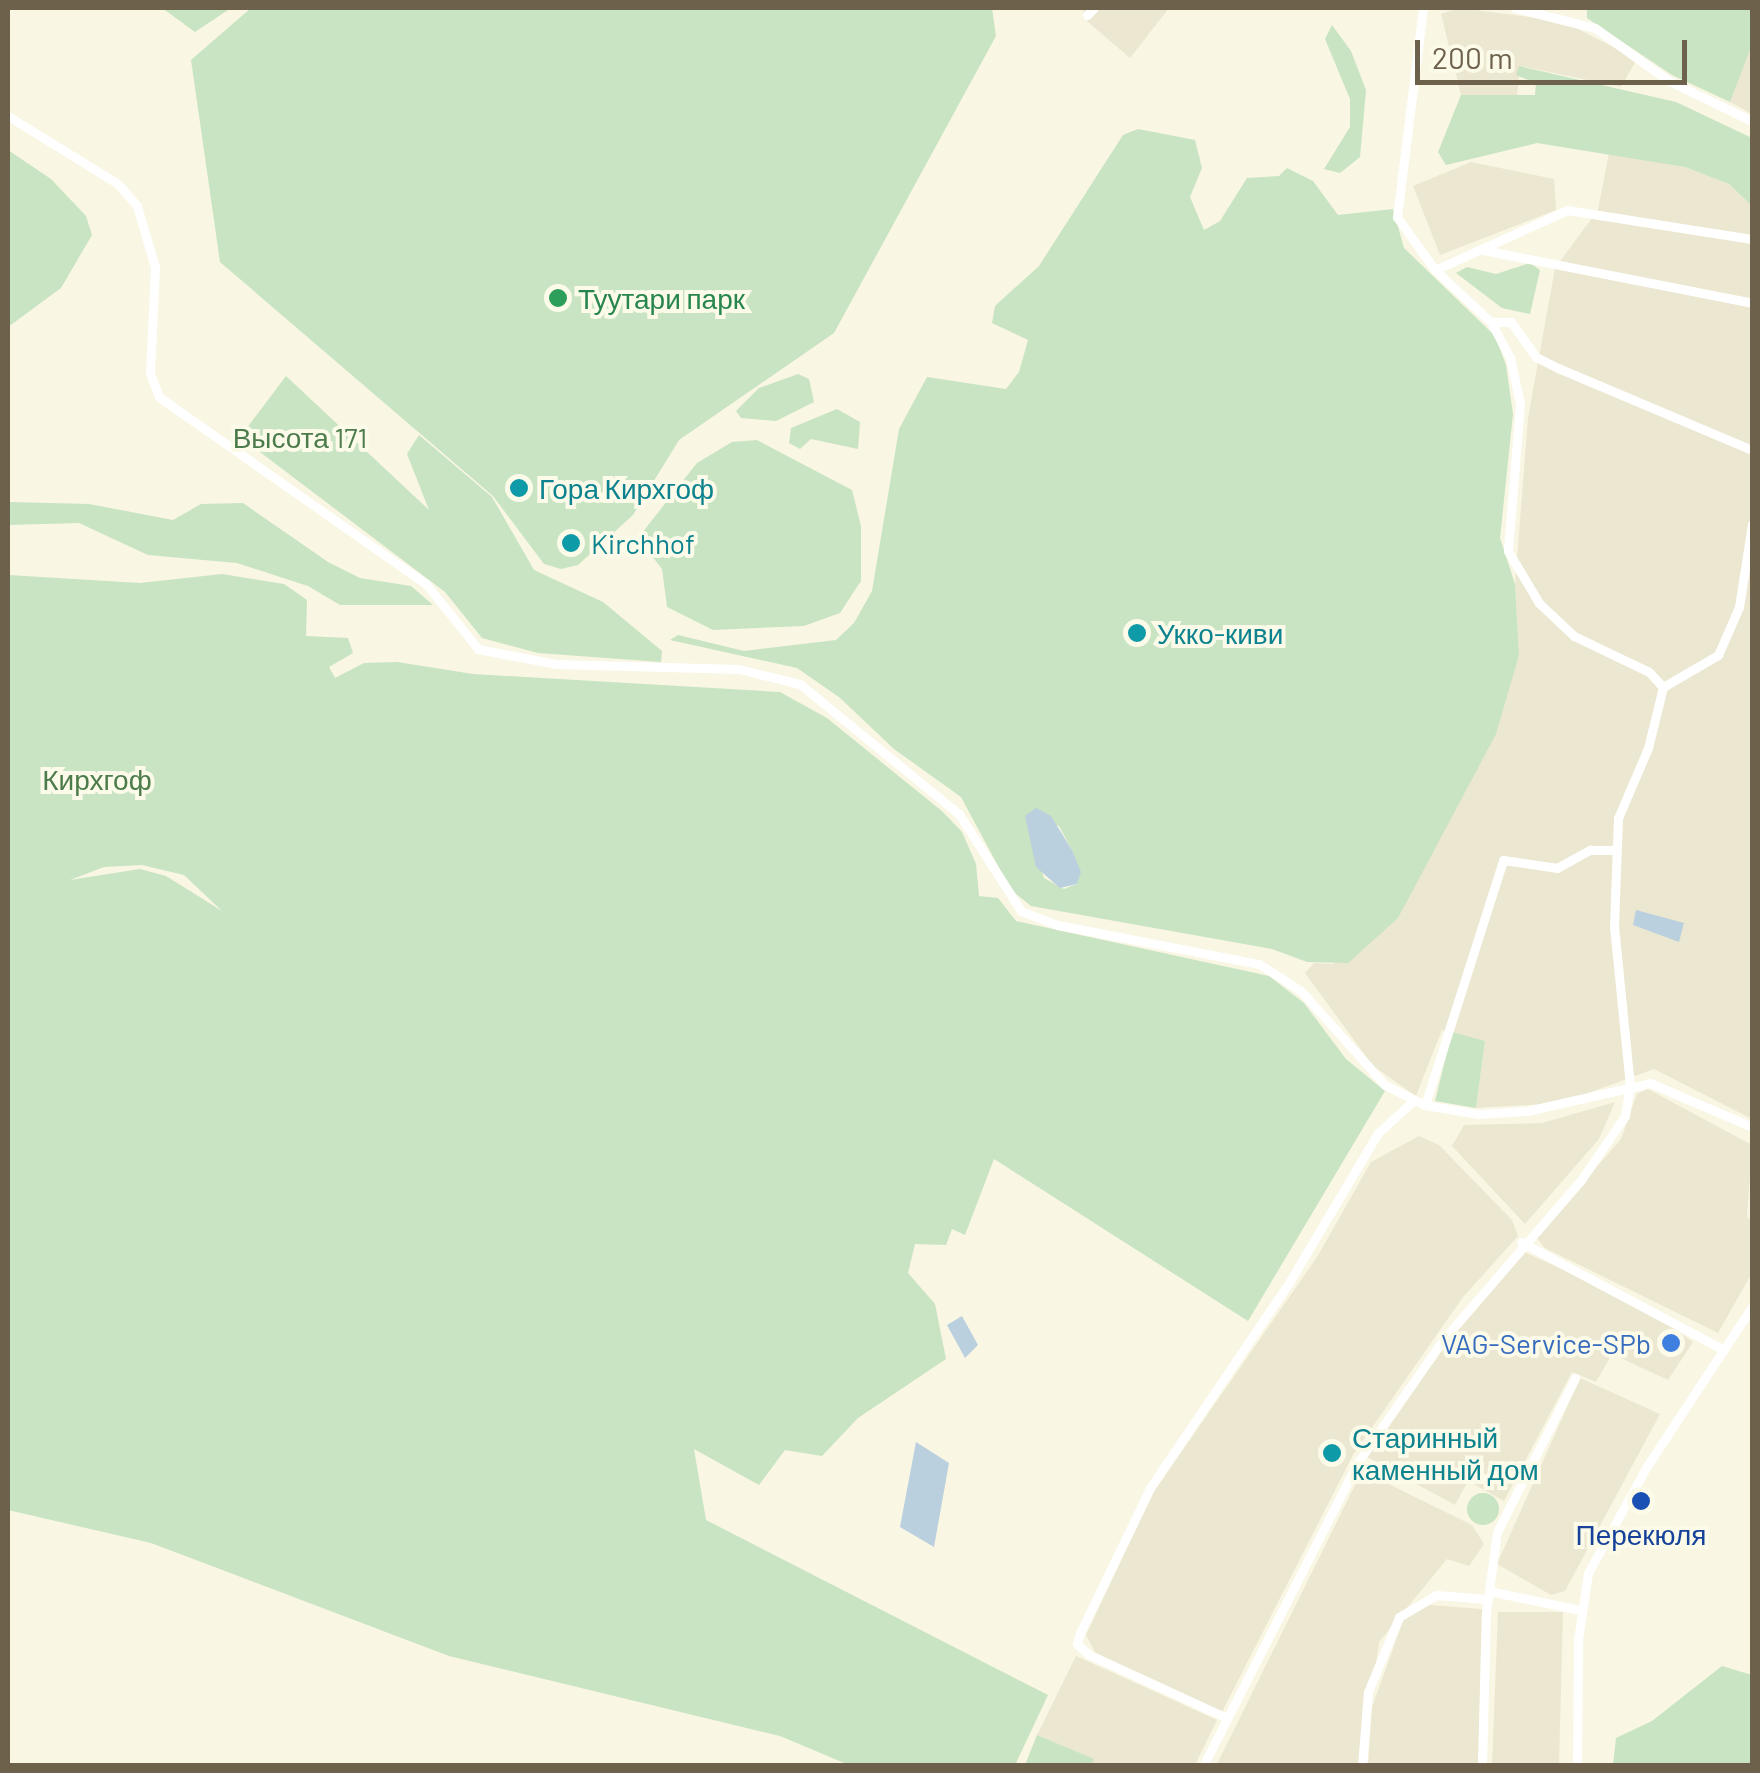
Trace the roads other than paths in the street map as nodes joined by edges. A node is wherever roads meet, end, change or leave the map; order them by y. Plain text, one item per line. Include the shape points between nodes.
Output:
1 (1423, 8) edge
2 (1515, 8) edge
3 (8, 116) edge
4 (1752, 121) edge
5 (1752, 239) edge
6 (1480, 250) junction
7 (1435, 270) junction
8 (1752, 303) edge
9 (1491, 322) junction
10 (1752, 450) edge
11 (1752, 524) edge
12 (1663, 687) junction
13 (1614, 850) junction
14 (1630, 1086) junction
15 (1413, 1101) junction
16 (1425, 1105) junction
17 (1752, 1126) edge
18 (1521, 1242) junction
19 (1752, 1307) edge
20 (1724, 1350) junction
21 (1575, 1378) dead end
22 (1489, 1595) junction
23 (1580, 1610) junction
24 (1227, 1718) junction
25 (1204, 1766) edge
26 (1362, 1766) edge
27 (1482, 1766) edge
28 (1577, 1766) edge

1 - 7 street via 1396,202 1410,240
2 - 4 street via 1554,12 1595,28 1670,81
3 - 15 street via 118,184 136,206 155,266 150,372 159,396 426,584 478,648 556,664 739,669 800,684 959,814 1021,911 1058,925 1259,964 1302,991 1367,1070
5 - 6 street via 1567,210
6 - 7 street
6 - 8 street
7 - 9 street
9 - 10 street via 1512,322 1536,357 1558,368
9 - 12 street via 1510,357 1520,404 1508,551 1539,604 1574,636 1649,672
11 - 12 street via 1739,608 1718,655
12 - 13 street via 1648,748 1618,818
13 - 14 street via 1618,1005
13 - 16 street via 1590,850 1557,868 1503,860
14 - 16 street via 1527,1111 1479,1114
14 - 17 street via 1678,1090
14 - 18 street via 1612,1141
15 - 16 street
15 - 24 street via 1378,1133 1290,1281 1150,1488 1080,1633 1077,1644 1088,1654
18 - 20 street
18 - 24 street via 1358,1462
19 - 20 street
20 - 23 street via 1619,1513 1588,1573
21 - 22 street via 1497,1532
22 - 23 street
22 - 26 street via 1436,1595 1399,1618 1368,1692
22 - 27 street
23 - 28 street
24 - 25 street

